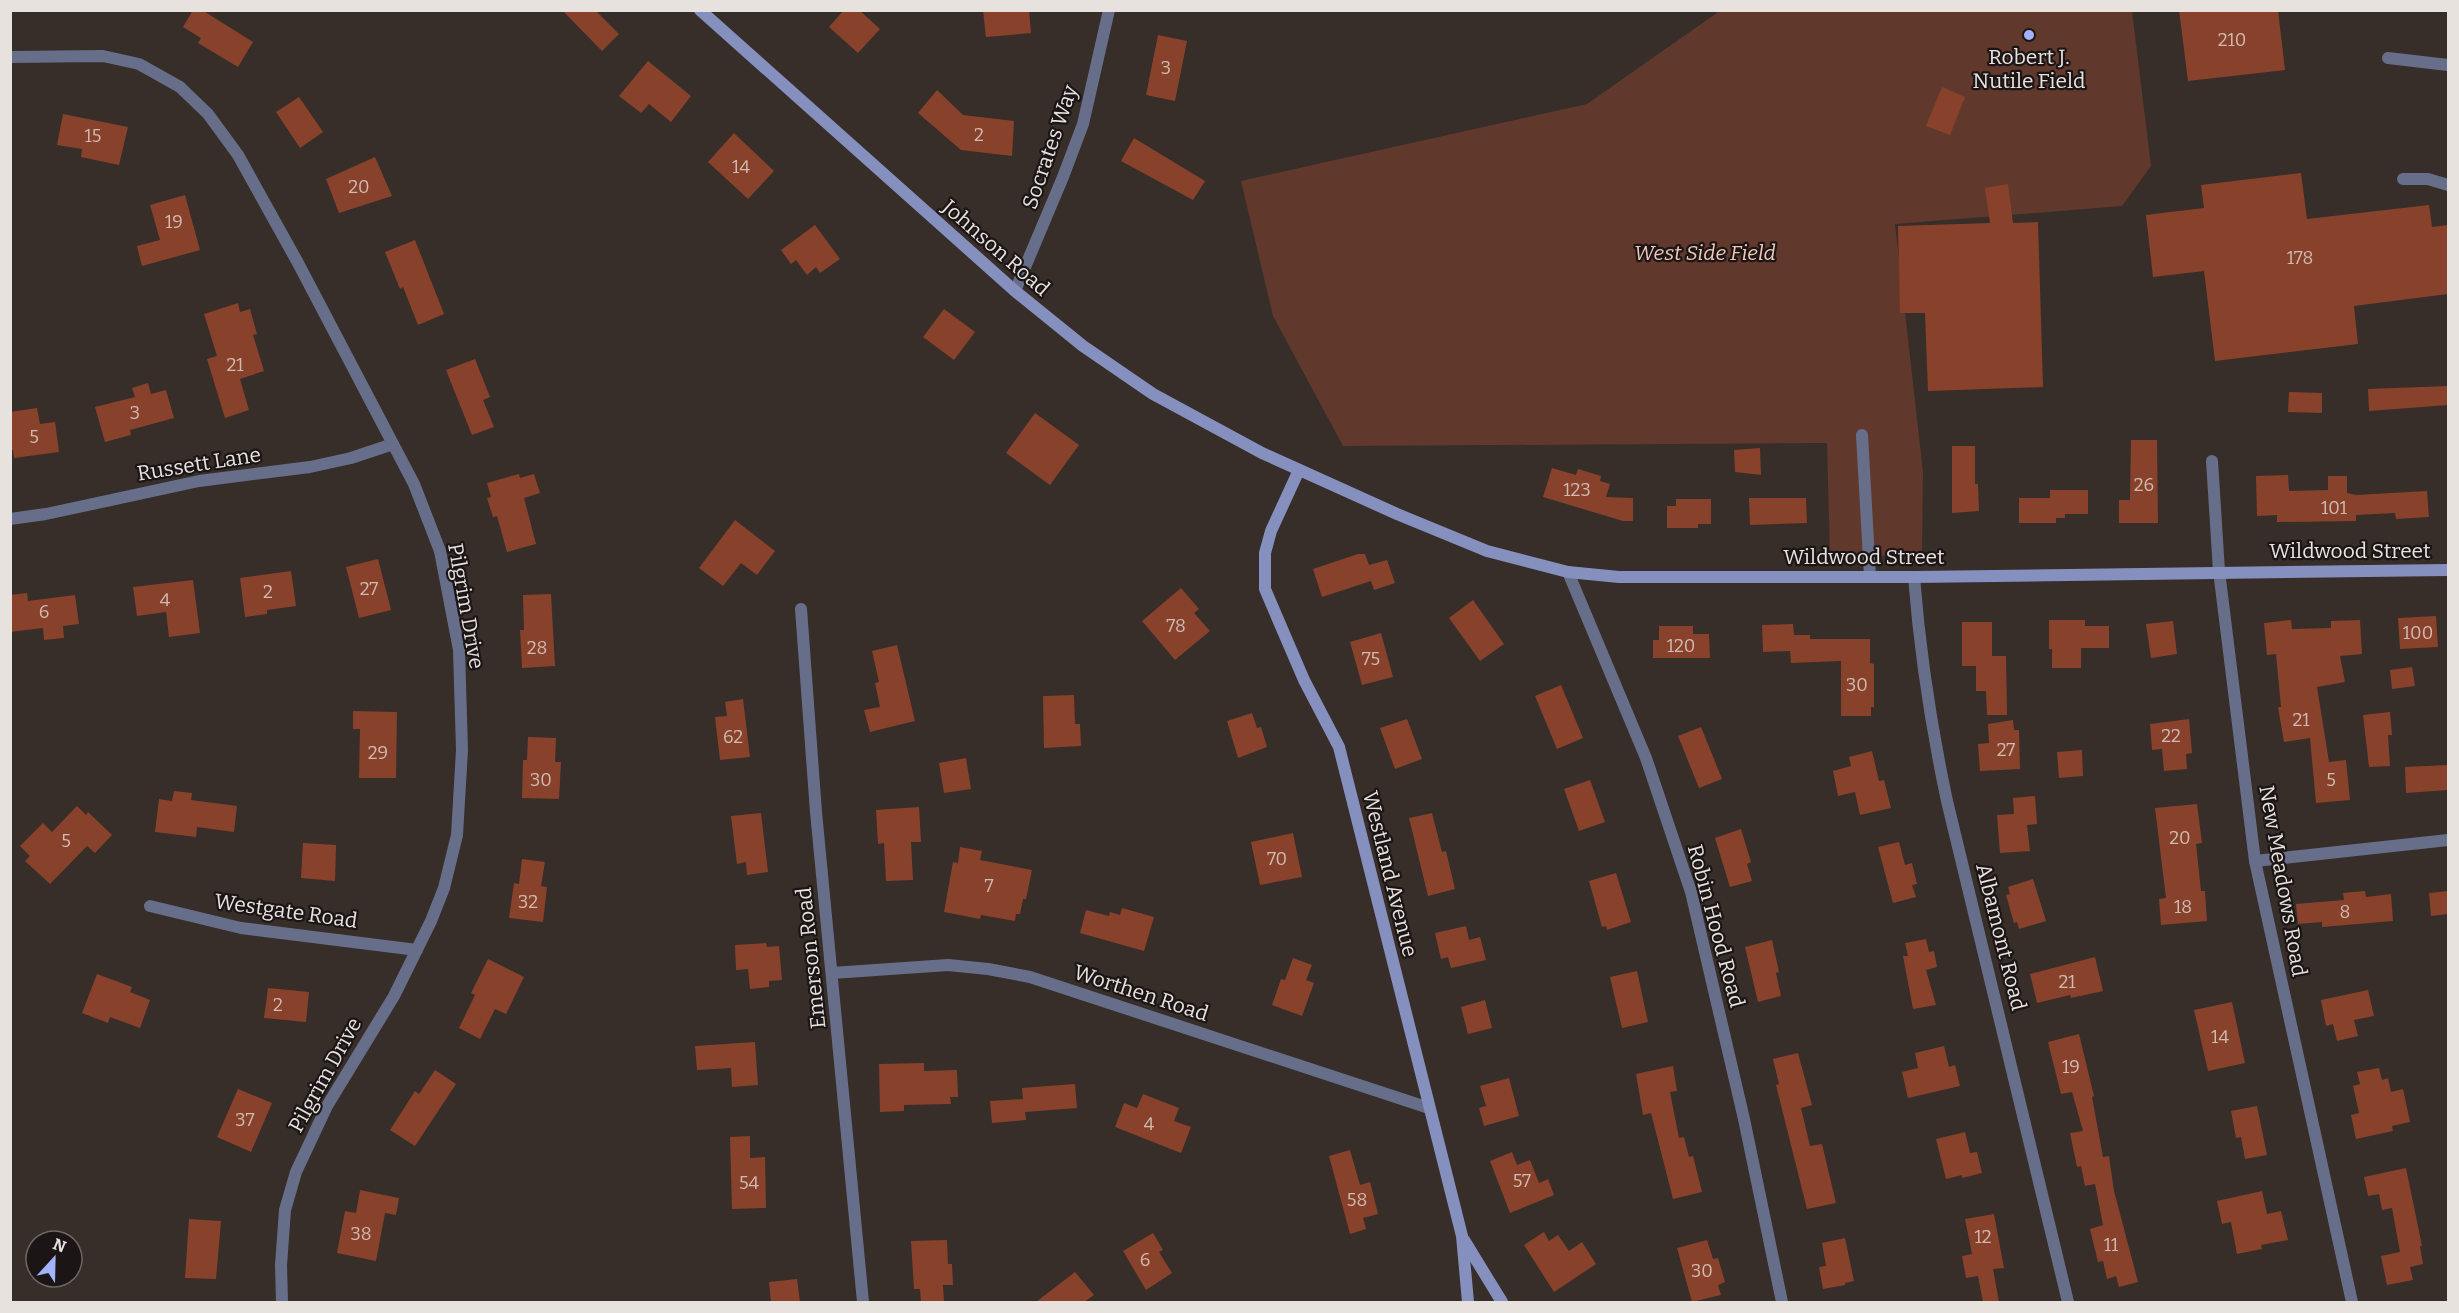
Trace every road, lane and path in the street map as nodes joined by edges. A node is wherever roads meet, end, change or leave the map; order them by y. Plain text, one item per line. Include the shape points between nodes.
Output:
1 (700, 10) edge
2 (1109, 10) edge
3 (10, 57) edge
4 (2388, 58) dead end
5 (2448, 65) edge
6 (2403, 178) dead end
7 (2448, 185) edge
8 (1015, 291) junction
9 (1862, 435) dead end
10 (393, 444) junction
11 (2212, 461) dead end
12 (1299, 470) junction
13 (10, 519) edge
14 (2448, 570) edge
15 (1568, 572) junction
16 (2219, 572) junction
17 (1870, 577) junction
18 (1914, 577) junction
19 (801, 609) dead end
20 (2448, 840) edge
21 (2255, 861) junction
22 (150, 906) dead end
23 (417, 950) junction
24 (832, 973) junction
25 (1429, 1108) junction
26 (1462, 1236) junction
27 (282, 1302) edge
28 (863, 1302) edge
29 (1468, 1302) edge
30 (1502, 1302) edge
31 (1782, 1302) edge
32 (2068, 1302) edge
33 (2352, 1302) edge

1 - 8 street, Johnson Road
2 - 8 street, Socrates Way via 1083,124
3 - 10 street, Pilgrim Drive via 103,56 139,64 180,87 208,114 243,165
4 - 5 street
6 - 7 street
8 - 12 street, Johnson Road via 1083,346 1154,394
9 - 17 street
10 - 13 street, Russett Lane via 351,458 199,481
10 - 23 street, Pilgrim Drive via 414,484 440,551 459,650 462,750 457,835 444,888
11 - 16 street, New Meadows Road
12 - 15 street, Wildwood Street via 1486,551
12 - 25 street, Westland Avenue via 1265,553 1265,589 1304,680 1339,747
14 - 16 street, Wildwood Street
15 - 17 street, Wildwood Street via 1619,577
15 - 31 street, Robin Hood Road via 1646,758 1691,892
16 - 18 street, Wildwood Street
16 - 21 street, New Meadows Road
17 - 18 street, Wildwood Street
18 - 32 street, Albamont Road via 1933,735
19 - 24 street, Emerson Road
20 - 21 street
21 - 33 street, New Meadows Road
22 - 23 street, Westgate Road via 260,931
23 - 27 street, Pilgrim Drive via 327,1106 296,1172 285,1210
24 - 25 street, Worthen Road via 948,966 1030,977
24 - 28 street, Emerson Road
25 - 26 street, Westland Avenue
26 - 29 street, Westland Avenue
26 - 30 street

